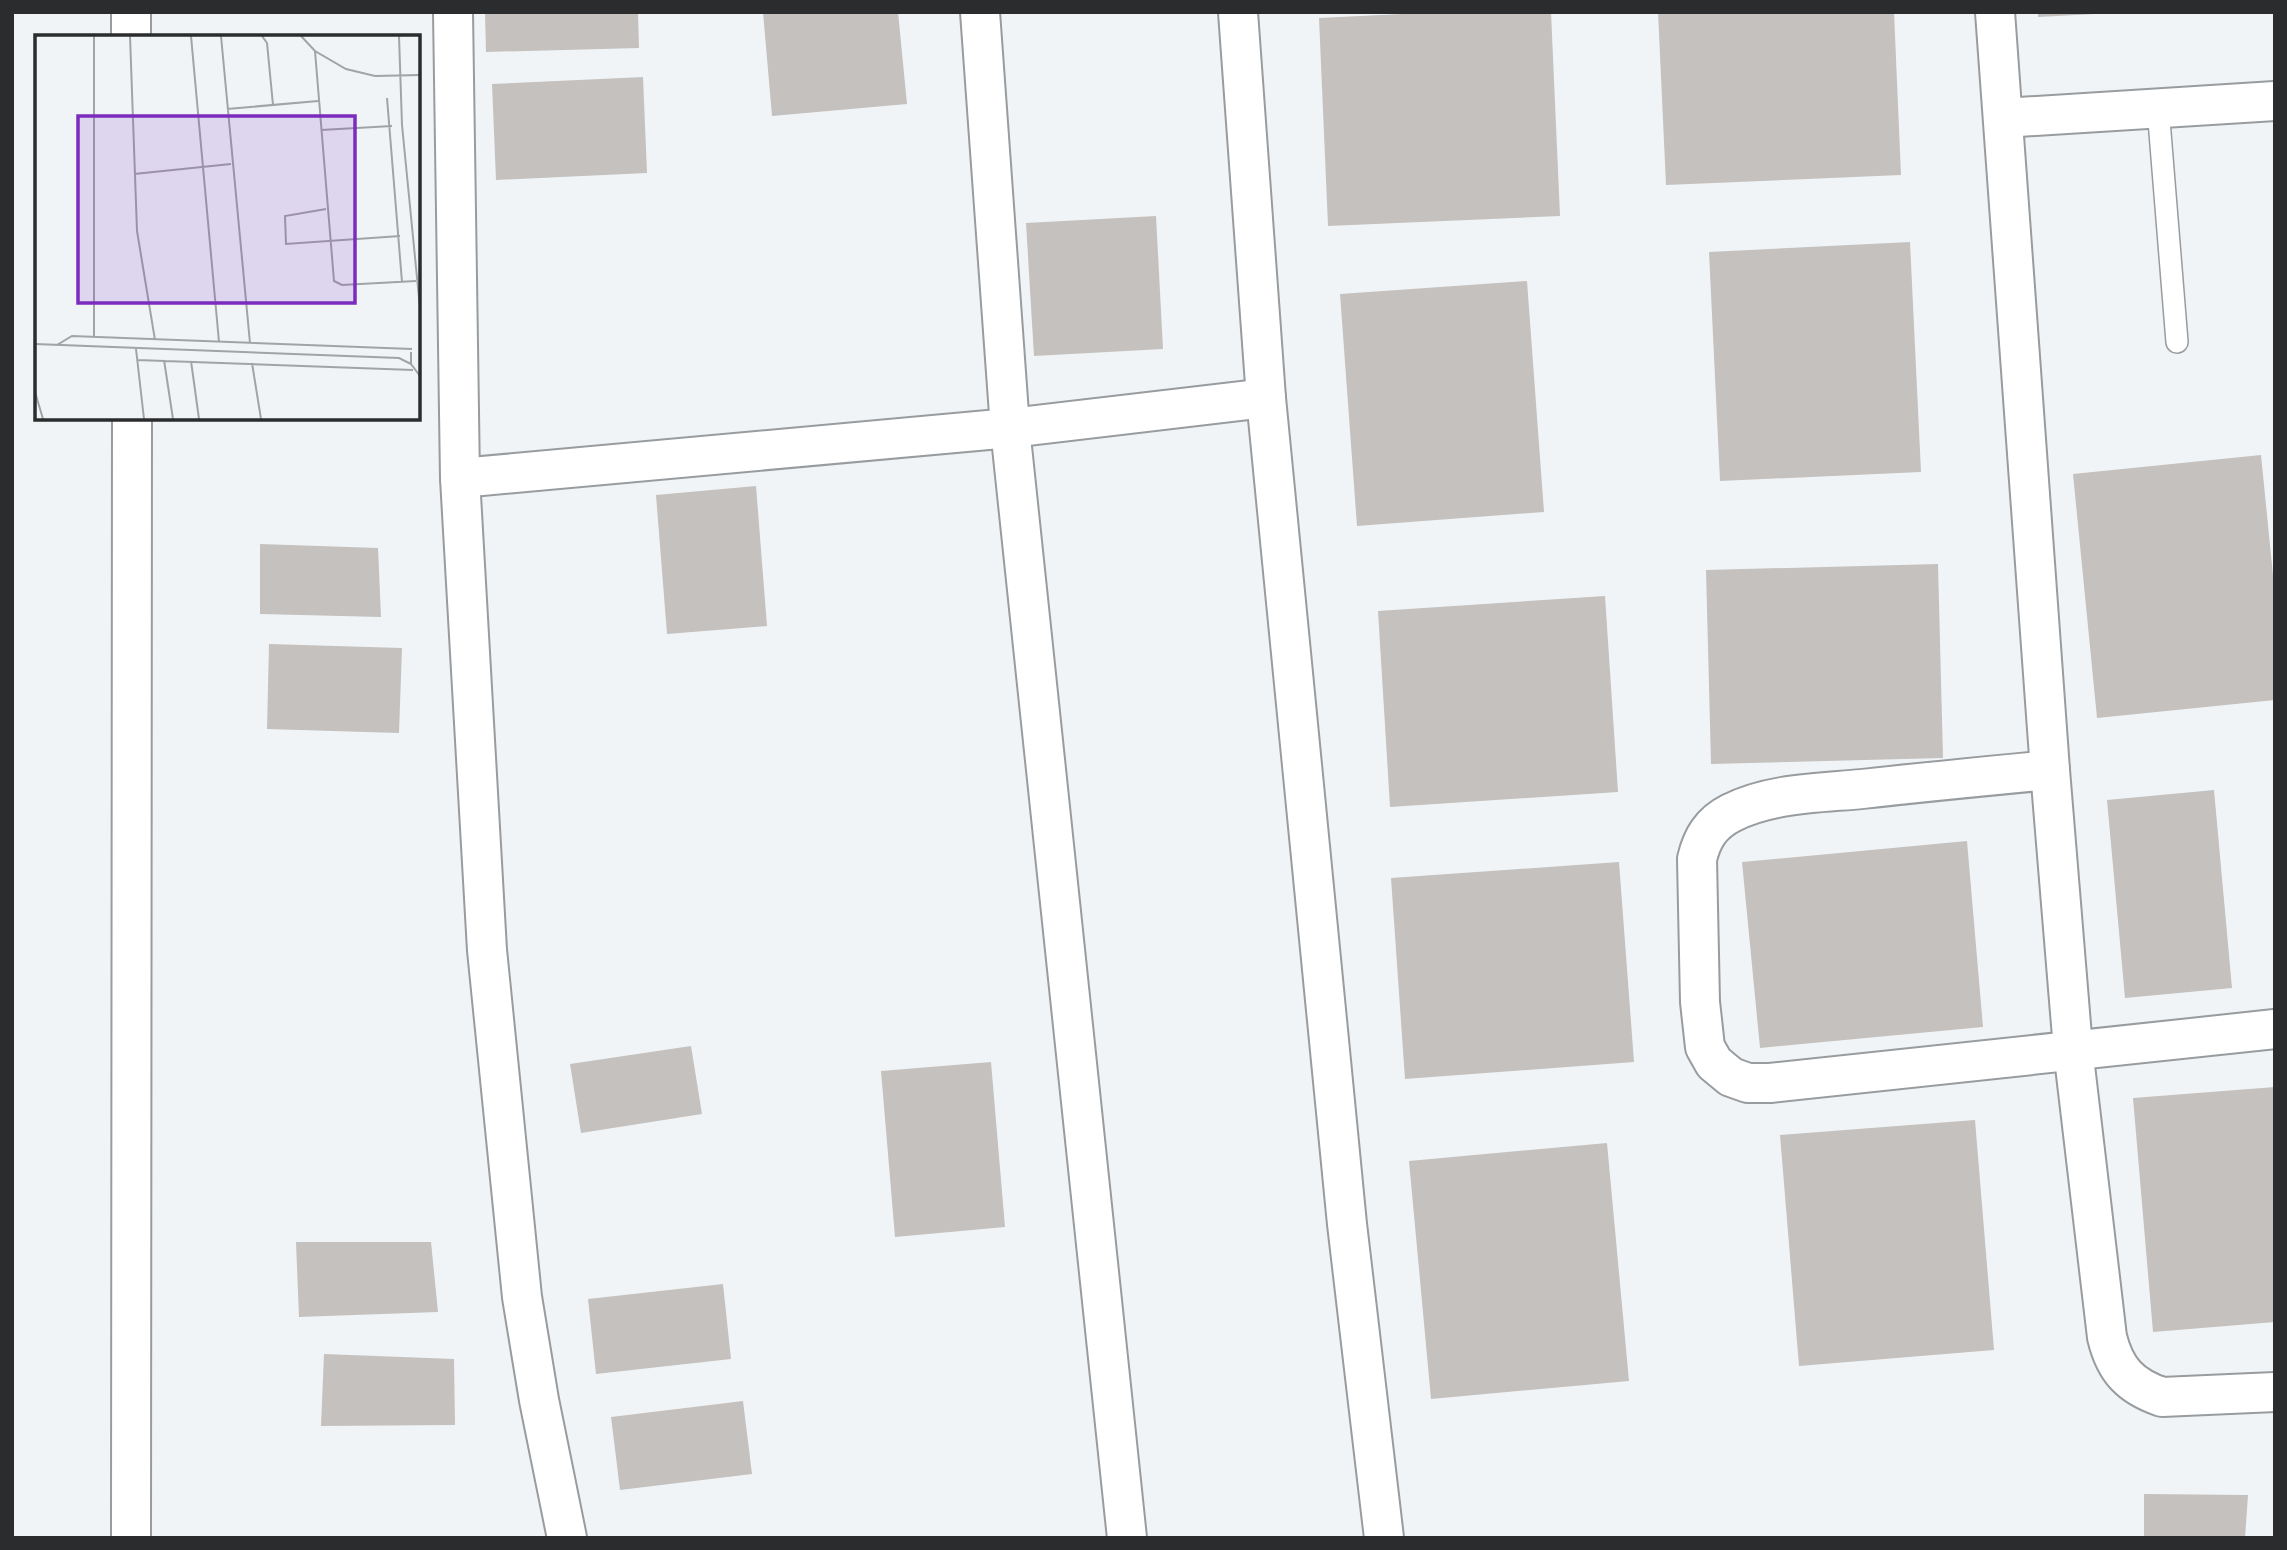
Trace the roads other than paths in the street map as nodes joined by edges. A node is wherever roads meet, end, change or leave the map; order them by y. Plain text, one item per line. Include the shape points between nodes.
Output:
1 (131, 12) edge
2 (453, 12) edge
3 (979, 12) edge
4 (1238, 12) edge
5 (1995, 12) edge
6 (131, 35) edge
7 (2275, 101) edge
8 (2158, 108) junction
9 (2003, 118) junction
10 (2177, 342) dead end
11 (1266, 398) junction
12 (132, 420) edge
13 (1010, 428) junction
14 (460, 478) junction
15 (2050, 770) junction
16 (2275, 1029) edge
17 (2073, 1049) junction
18 (2275, 1392) edge
19 (131, 1538) edge
20 (568, 1538) edge
21 (1127, 1538) edge
22 (1384, 1538) edge

1 - 6 street
2 - 14 street
3 - 13 street
4 - 11 street
5 - 9 street
7 - 8 street
8 - 9 street
8 - 10 lane
9 - 15 street
11 - 13 street
11 - 22 street via 1347,1224
12 - 19 street
13 - 14 street
13 - 21 street
14 - 20 street via 487,950 503,1114 522,1297
15 - 17 street
15 - 17 street via 1798,795 1730,814 1711,827 1698,859 1700,1002 1705,1047 1714,1063 1748,1083
16 - 17 street
17 - 18 street via 2107,1338 2114,1362 2139,1386 2162,1397

